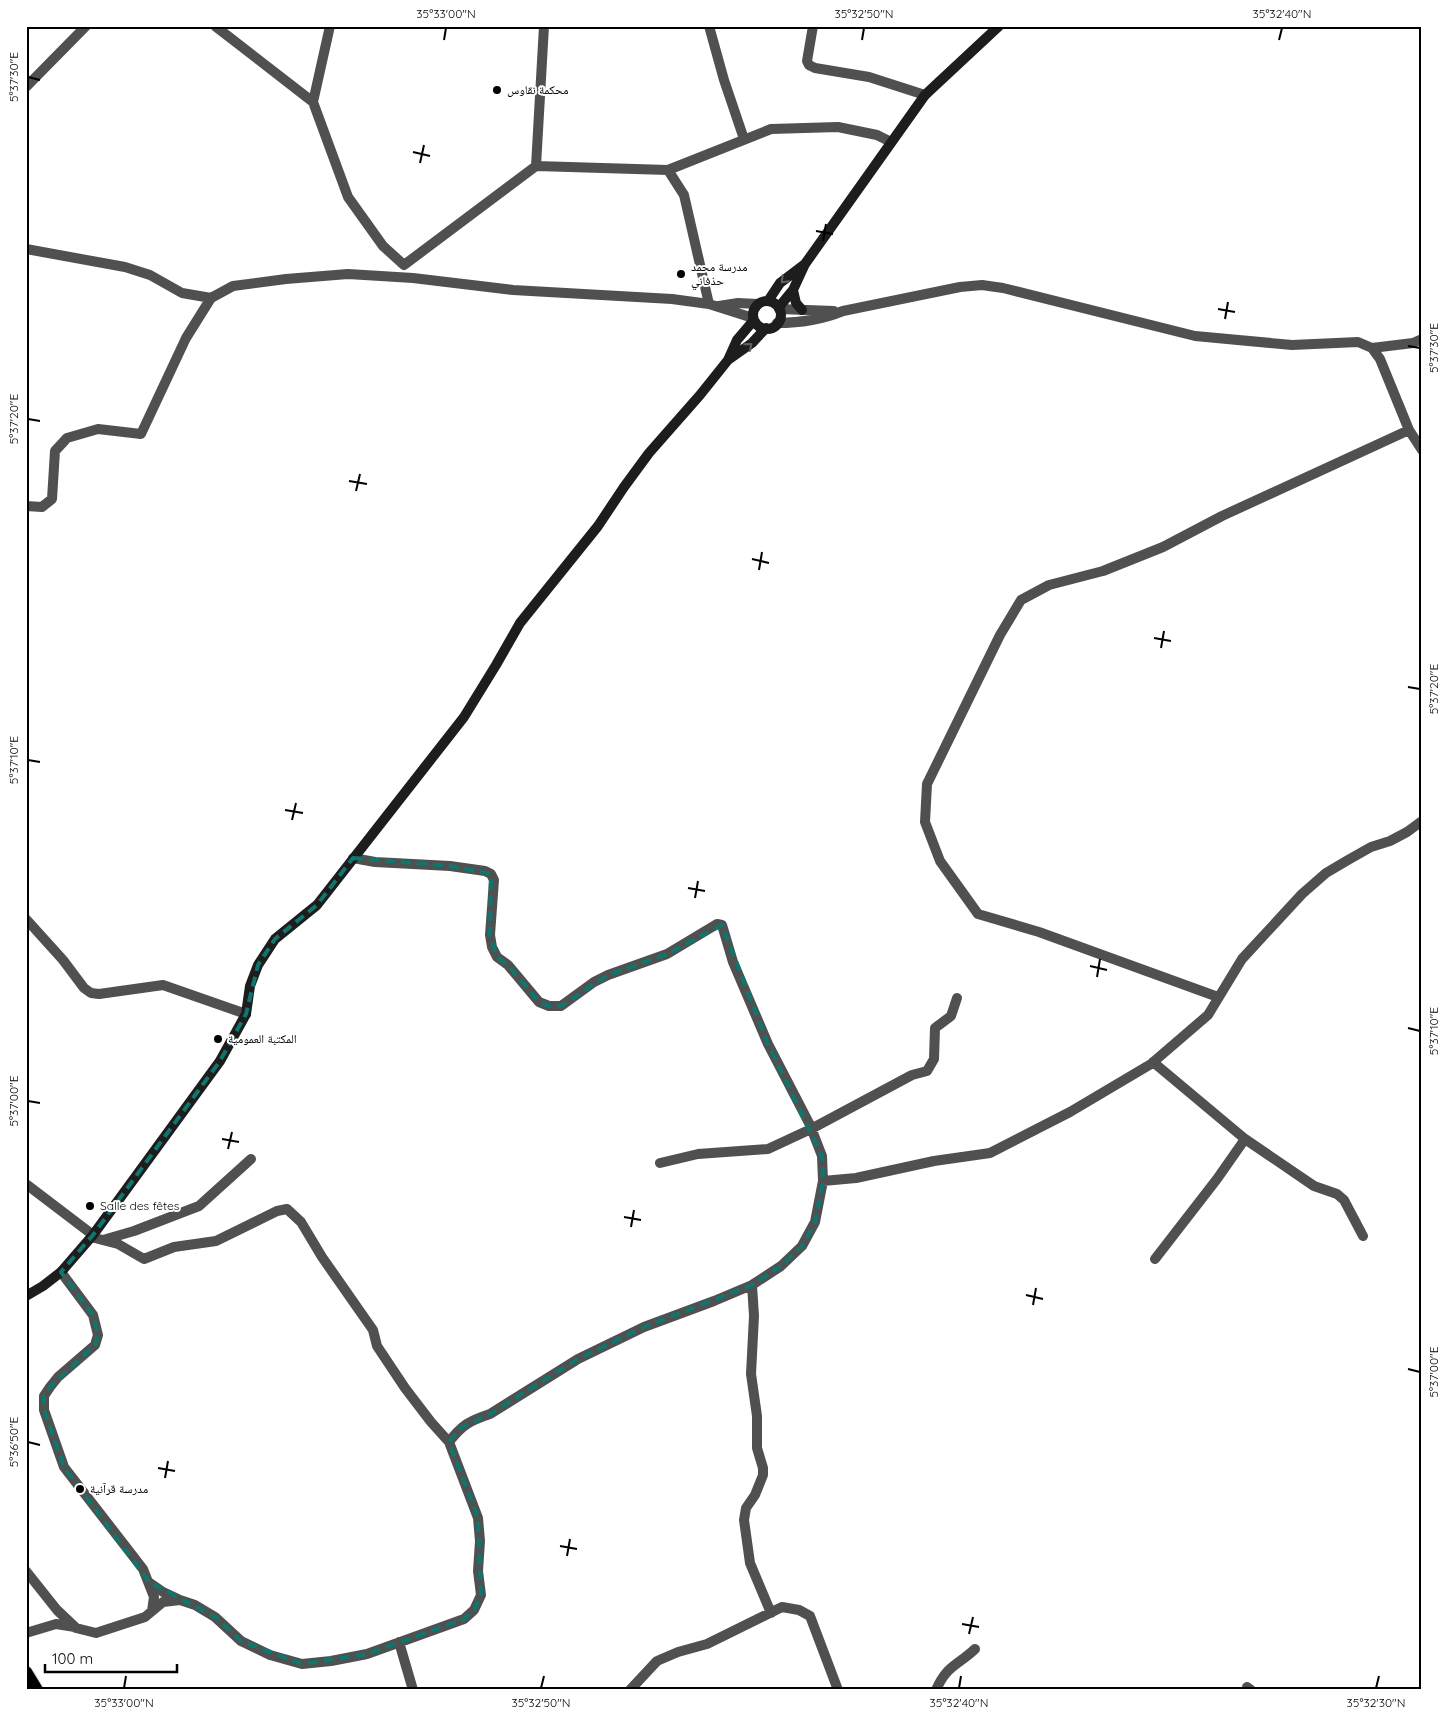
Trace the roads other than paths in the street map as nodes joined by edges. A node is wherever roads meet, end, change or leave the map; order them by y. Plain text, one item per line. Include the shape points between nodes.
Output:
1 (86, 26) edge
2 (215, 26) edge
3 (330, 26) edge
4 (544, 26) edge
5 (709, 26) edge
6 (813, 26) edge
7 (993, 28) edge
8 (26, 87) edge
9 (925, 95) junction
10 (313, 102) junction
11 (744, 139) junction
12 (890, 142) junction
13 (536, 166) junction
14 (668, 170) junction
15 (26, 249) edge
16 (805, 264) junction
17 (404, 265) junction
18 (414, 278) junction
19 (793, 290) junction
20 (211, 298) junction
21 (763, 302) junction
22 (713, 305) junction
23 (779, 308) junction
24 (802, 310) junction
25 (843, 311) junction
26 (742, 315) junction
27 (754, 319) junction
28 (777, 323) junction
29 (745, 328) junction
30 (766, 328) junction
31 (1422, 339) edge
32 (1372, 348) junction
33 (728, 360) junction
34 (1409, 430) junction
35 (1422, 450) edge
36 (26, 506) edge
37 (1422, 821) edge
38 (353, 858) junction
39 (26, 919) edge
40 (958, 998) dead end
41 (1218, 998) junction
42 (246, 1014) junction
43 (1153, 1062) junction
44 (811, 1129) junction
45 (1245, 1139) junction
46 (251, 1159) dead end
47 (660, 1163) dead end
48 (823, 1180) junction
49 (26, 1184) edge
50 (1363, 1236) dead end
51 (96, 1238) junction
52 (1155, 1259) dead end
53 (61, 1272) junction
54 (752, 1285) junction
55 (26, 1296) edge
56 (449, 1442) junction
57 (26, 1571) edge
58 (149, 1582) junction
59 (180, 1600) junction
60 (57, 1610) junction
61 (152, 1611) junction
62 (771, 1613) junction
63 (56, 1624) junction
64 (76, 1628) junction
65 (26, 1633) edge
66 (399, 1642) junction
67 (975, 1649) dead end
68 (26, 1672) edge
69 (37, 1690) edge
70 (414, 1690) edge
71 (630, 1690) edge
72 (838, 1690) edge
73 (936, 1690) edge

1 - 8 street
2 - 10 street
3 - 10 street
4 - 13 street
5 - 11 street
6 - 9 street via 809,65 870,77
7 - 9 street
9 - 12 street
10 - 17 street via 348,197 384,246
11 - 12 street via 771,129 838,127 877,135
11 - 14 street
12 - 16 street
13 - 14 street
13 - 17 street
14 - 22 street via 684,195
15 - 20 street via 125,267 150,275 182,293
16 - 19 street
16 -> 21 street
17 - 18 street
18 - 20 street via 348,274 286,279 233,286
18 - 22 street via 513,290 672,299
19 - 23 street
19 - 24 street via 796,303
20 - 36 street via 186,338 141,434 98,430 67,438 55,451 52,500 42,506
21 - 22 street
21 - 23 street via 776,304
21 - 27 street via 754,309
22 - 26 street
23 - 24 street
23 - 28 street
24 - 25 street
25 - 28 street via 804,322
25 - 32 street via 960,287 993,286 1195,336 1292,345 1358,342
26 - 27 street
26 - 29 street
27 - 29 street
27 - 30 street
28 - 30 street
29 - 33 street
33 -> 30 street via 745,349
31 - 32 street
32 - 34 street via 1380,359
33 - 38 street via 649,453 598,526 520,623 464,716
34 - 35 street
34 - 41 street via 1222,516 1163,547 1103,571 1049,585 1021,600 1000,635 927,784 925,822 940,861 978,914 1039,932
37 - 41 street via 1408,832 1370,847 1333,869 1302,894 1242,959
38 - 42 street via 317,905 275,939 265,953 250,986
38 - 44 street via 450,866 491,874 494,880 492,947 497,957 508,965 539,1002 549,1006 561,1006 594,982 667,954 718,924 722,925 733,962 764,1035
39 - 42 street via 91,993 163,985
40 - 44 street via 951,1016 935,1028 934,1059 926,1071 912,1075
41 - 43 street via 1208,1015
42 - 51 street via 220,1061
43 - 45 street
43 - 48 street via 1070,1112 990,1153 856,1178
44 - 47 street via 768,1149 698,1154
44 - 48 street via 822,1156
45 - 50 street via 1314,1186 1337,1194 1344,1200
45 - 52 street
46 - 51 street via 199,1206 134,1231
48 - 54 street via 815,1222 802,1246
49 - 51 street
51 - 53 street
51 - 56 street via 118,1244 144,1259 174,1247 216,1241 287,1209 301,1222 373,1330 377,1346 405,1388
53 - 55 street
53 - 58 street via 93,1316 98,1335 95,1345 50,1387 44,1396 44,1410 64,1467 143,1569
54 - 56 street via 644,1327 578,1358 490,1414 460,1428
54 - 62 street via 751,1374 757,1416 757,1448 763,1475 746,1508 744,1520 750,1564
56 - 66 street via 478,1518 481,1595 474,1610 464,1619
57 - 60 street
58 - 59 street
58 - 61 street via 154,1598
59 - 61 street via 163,1602
59 - 66 street via 215,1617 240,1641 302,1664 367,1654
60 - 63 street
60 - 64 street
61 - 64 street via 145,1617 96,1633
62 - 71 street via 707,1644 658,1661
62 - 72 street via 782,1608 799,1610 810,1616
63 - 64 street
63 - 65 street
66 - 70 street
67 - 73 street via 949,1668
68 - 69 main road

